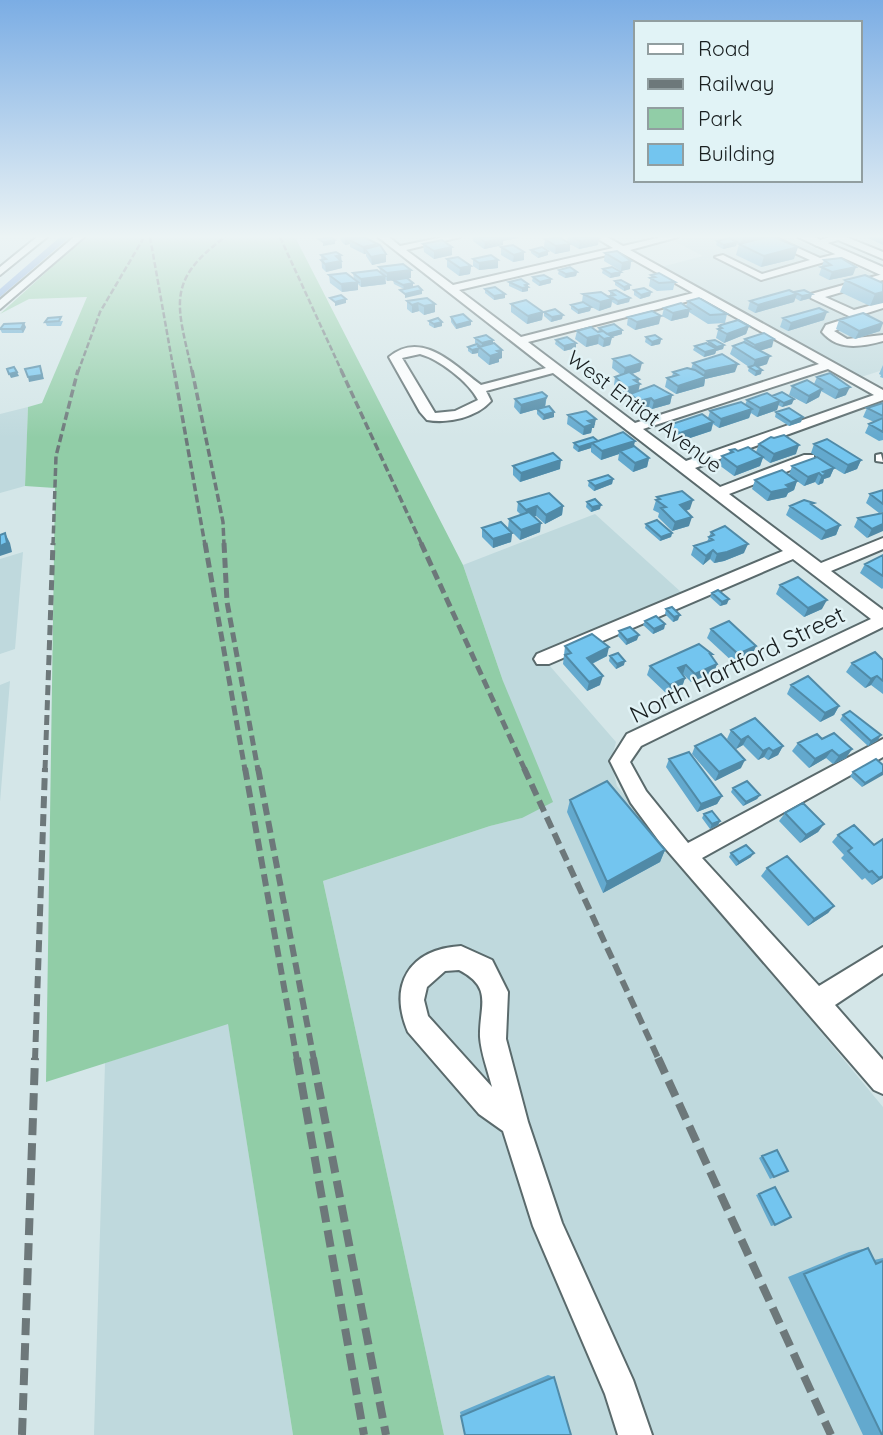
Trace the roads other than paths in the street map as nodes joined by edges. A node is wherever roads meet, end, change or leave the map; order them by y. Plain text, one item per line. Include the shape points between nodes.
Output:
1 (470, 304) edge
2 (663, 304) edge
3 (720, 304) edge
4 (832, 304) edge
5 (883, 313) edge
6 (883, 338) edge
7 (519, 341) junction
8 (829, 365) junction
9 (555, 369) junction
10 (479, 389) junction
11 (883, 396) edge
12 (633, 428) junction
13 (809, 458) edge
14 (684, 467) junction
15 (718, 493) junction
16 (883, 543) edge
17 (795, 552) junction
18 (819, 570) junction
19 (883, 620) edge
20 (542, 659) dead end
21 (883, 747) edge
22 (686, 856) junction
23 (883, 959) edge
24 (817, 1002) junction
25 (883, 1081) edge
26 (514, 1122) junction
27 (635, 1435) edge

1 - 7 street, West Entiat Avenue
2 - 7 street
3 - 8 street
4 - 5 street via 853,314
5 - 6 street via 830,327 828,332 842,341
7 - 9 street, West Entiat Avenue
8 - 11 street
8 - 12 street
9 - 10 street
9 - 12 street, West Entiat Avenue
10 - 10 street via 433,353 413,350 396,357 432,417 452,416 479,406 485,401
11 - 14 street
12 - 14 street, West Entiat Avenue
13 - 15 street
14 - 15 street, West Entiat Avenue
15 - 17 street, West Entiat Avenue
16 - 18 street
17 - 18 street, West Entiat Avenue
17 - 20 street
18 - 19 street, West Entiat Avenue
19 - 22 street, North Hartford Street via 634,740 620,761 625,778
21 - 22 street
22 - 24 street
23 - 24 street
24 - 25 street
26 - 26 street via 493,1039 496,992 483,969 461,958 442,959 417,981 411,1000 417,1023 489,1104
26 - 27 street via 548,1226 621,1392

